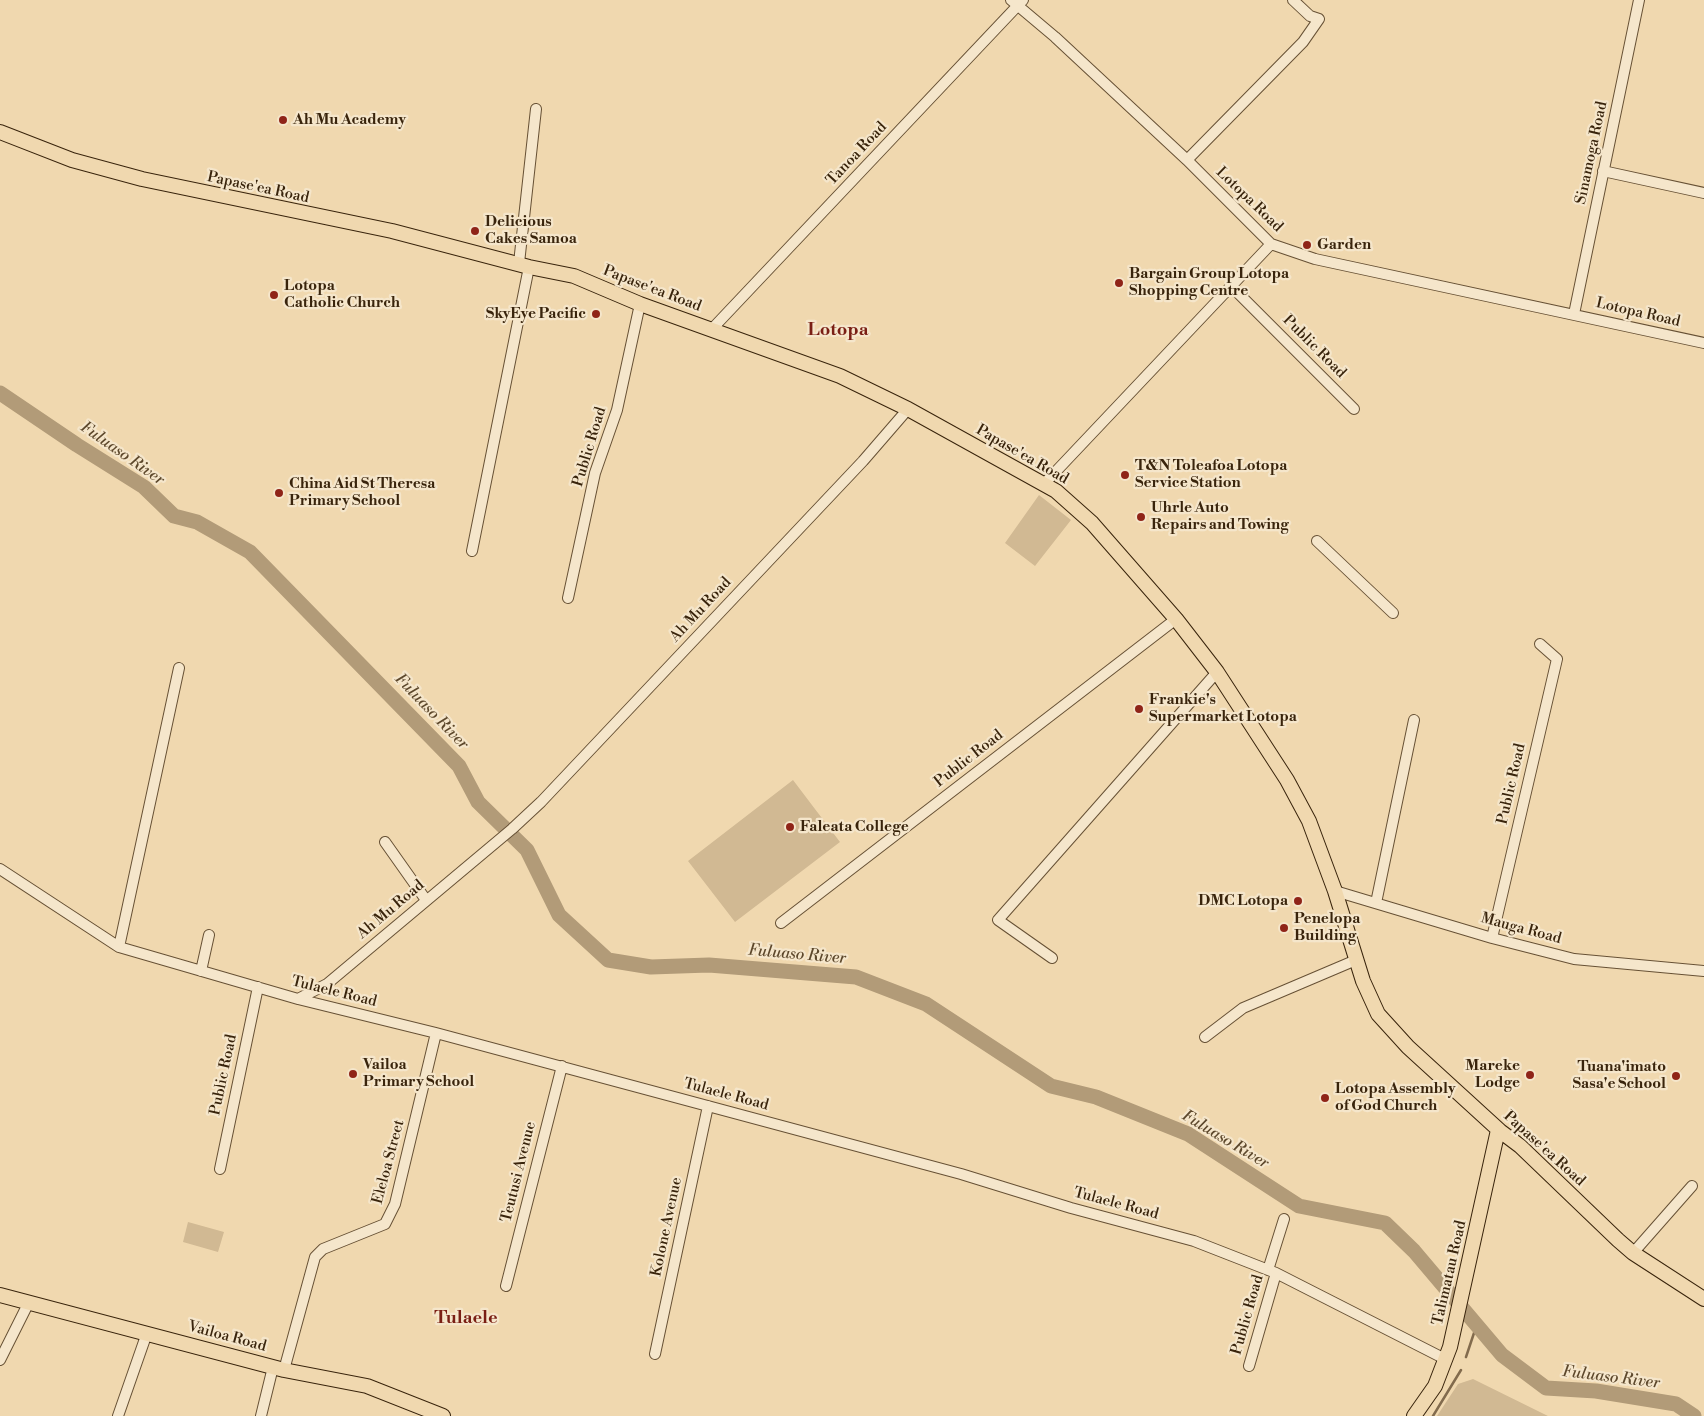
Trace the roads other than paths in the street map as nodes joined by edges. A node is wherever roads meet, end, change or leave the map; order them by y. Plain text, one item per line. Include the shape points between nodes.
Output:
1 (1293, 0) edge
2 (1639, 0) edge
3 (1017, 2) edge
4 (536, 109) dead end
5 (0, 132) edge
6 (1187, 160) junction
7 (1603, 171) junction
8 (1704, 193) edge
9 (1271, 244) junction
10 (524, 265) junction
11 (1231, 286) junction
12 (640, 304) junction
13 (1574, 314) junction
14 (712, 329) junction
15 (1704, 343) edge
16 (1354, 408) dead end
17 (908, 409) junction
18 (1044, 484) junction
19 (1317, 541) dead end
20 (472, 551) dead end
21 (568, 598) dead end
22 (1393, 613) dead end
23 (1176, 618) junction
24 (1540, 644) dead end
25 (179, 668) dead end
26 (1217, 672) junction
27 (1414, 720) dead end
28 (386, 842) dead end
29 (0, 869) edge
30 (1335, 891) junction
31 (426, 900) junction
32 (1376, 903) junction
33 (781, 923) dead end
34 (209, 935) dead end
35 (1492, 938) junction
36 (118, 947) junction
37 (1052, 958) dead end
38 (1356, 960) junction
39 (201, 971) junction
40 (1704, 971) edge
41 (258, 988) junction
42 (298, 999) junction
43 (436, 1033) junction
44 (1205, 1037) dead end
45 (562, 1066) junction
46 (708, 1106) junction
47 (1498, 1130) junction
48 (220, 1169) dead end
49 (1692, 1186) dead end
50 (1284, 1219) dead end
51 (1633, 1253) junction
52 (1272, 1271) junction
53 (506, 1286) dead end
54 (0, 1295) edge
55 (1704, 1299) edge
56 (29, 1302) junction
57 (148, 1333) junction
58 (655, 1354) dead end
59 (1445, 1359) junction
60 (0, 1360) edge
61 (1249, 1366) dead end
62 (278, 1368) junction
63 (118, 1416) edge
64 (261, 1416) edge
65 (443, 1416) edge
66 (1414, 1416) edge

1 - 6 street via 1310,16 1319,19 1303,42
2 - 7 street, Sinamoga Road
3 - 6 street, Lotopa Road
3 - 14 street, Tanoa Road
4 - 10 street
5 - 10 main road, Papase'ea Road via 72,160 142,179 392,231
6 - 9 street, Lotopa Road
7 - 8 street
7 - 13 street, Sinamoga Road
9 - 11 street
9 - 13 street, Lotopa Road via 1315,259
10 - 12 main road, Papase'ea Road via 574,276
10 - 20 street
11 - 16 street, Public Road
11 - 18 street
12 - 14 main road, Papase'ea Road
12 - 21 street, Public Road via 617,410 595,472
13 - 15 street, Lotopa Road
14 - 17 main road, Papase'ea Road via 840,376
17 - 18 main road, Papase'ea Road
17 - 31 street, Ah Mu Road via 542,802
18 - 23 main road, Papase'ea Road via 1092,523
19 - 22 street
23 - 26 main road, Papase'ea Road
23 - 33 street, Public Road
24 - 35 street, Public Road via 1557,659
25 - 36 street
26 - 30 main road, Papase'ea Road via 1309,820
26 - 37 street via 998,920
27 - 32 street
28 - 31 street
29 - 36 street, Tulaele Road
30 - 32 street, Mauga Road
30 - 38 main road, Papase'ea Road
31 - 42 street, Ah Mu Road via 327,984
32 - 35 street, Mauga Road
34 - 39 street
35 - 40 street, Mauga Road via 1574,959
36 - 39 street, Tulaele Road
38 - 44 street via 1243,1008
38 - 47 main road, Papase'ea Road via 1370,999 1393,1032
39 - 41 street, Tulaele Road
41 - 42 street, Tulaele Road
41 - 48 street, Public Road
42 - 43 street, Tulaele Road
43 - 45 street, Tulaele Road
43 - 62 street, Eleloa Street via 395,1204 385,1224 323,1249 315,1257
45 - 46 street, Tulaele Road
45 - 53 street, Teutusi Avenue
46 - 52 street, Tulaele Road via 1194,1241
46 - 58 street, Kolone Avenue
47 - 51 main road, Papase'ea Road via 1520,1146
47 - 59 main road, Talimatau Road
49 - 51 street
50 - 52 street, Public Road
51 - 55 main road, Papase'ea Road
52 - 59 street, Tulaele Road
52 - 61 street, Public Road
54 - 56 main road, Vailoa Road
56 - 57 main road, Vailoa Road
56 - 60 street
57 - 62 main road, Vailoa Road
57 - 63 street
59 - 66 main road, Talimatau Road via 1435,1386
62 - 64 street, Eleloa Street
62 - 65 main road, Vailoa Road via 367,1386

